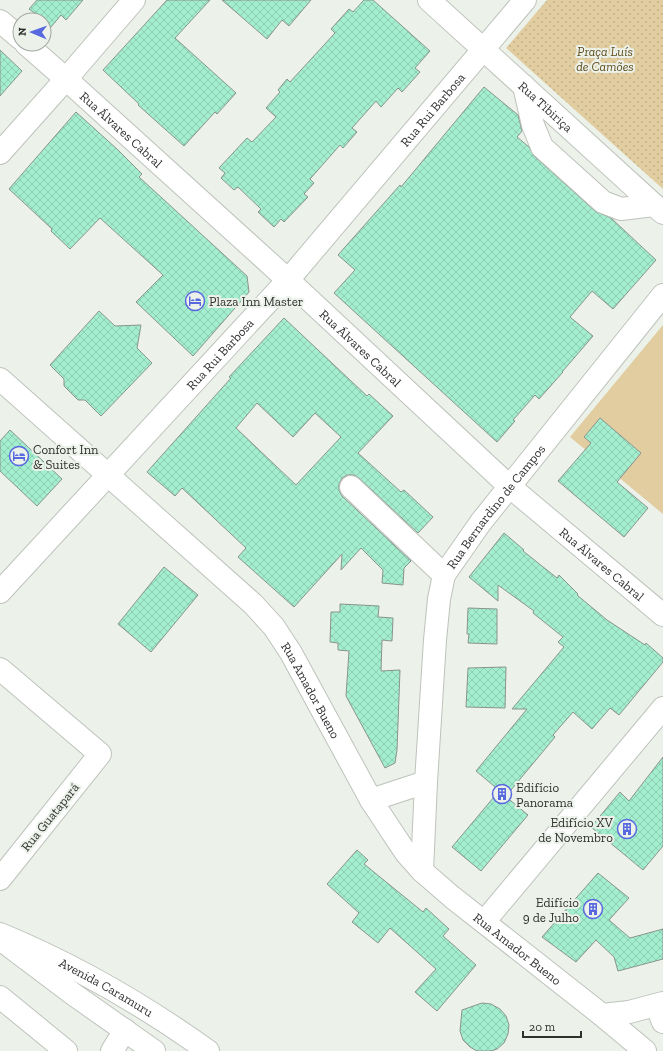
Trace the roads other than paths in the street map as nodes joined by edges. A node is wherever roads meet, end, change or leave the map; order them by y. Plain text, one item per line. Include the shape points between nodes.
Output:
1 (134, 0) edge
2 (429, 0) edge
3 (525, 0) edge
4 (0, 21) edge
5 (12, 31) edge
6 (484, 49) junction
7 (35, 52) edge
8 (66, 79) junction
9 (524, 86) junction
10 (0, 153) edge
11 (659, 209) edge
12 (288, 280) junction
13 (663, 295) edge
14 (0, 379) edge
15 (108, 474) junction
16 (509, 486) junction
17 (350, 487) dead end
18 (444, 575) junction
19 (0, 592) edge
20 (663, 615) edge
21 (0, 669) edge
22 (663, 708) edge
23 (426, 782) junction
24 (372, 800) junction
25 (422, 871) junction
26 (0, 879) edge
27 (484, 922) junction
28 (0, 934) edge
29 (0, 939) edge
30 (0, 997) edge
31 (661, 1010) edge
32 (602, 1015) junction
33 (125, 1030) junction
34 (663, 1044) edge
35 (66, 1051) edge
36 (112, 1051) edge
37 (154, 1051) edge
38 (208, 1051) edge
39 (646, 1051) edge

1 - 8 street
2 - 6 street, Rua Tibiriça
3 - 6 street, Rua Rui Barbosa
4 - 5 street
6 - 9 street, Rua Tibiriça
6 - 12 street, Rua Rui Barbosa
7 - 8 street, Rua Álvares Cabral
8 - 10 street
8 - 12 street, Rua Álvares Cabral
9 - 11 street, Rua Tibiriça
9 - 11 street via 533,125 542,147 603,202 621,208
12 - 15 street, Rua Rui Barbosa
12 - 16 street, Rua Álvares Cabral
13 - 16 street, Rua Bernardino de Campos
14 - 15 street, Rua Amador Bueno
15 - 19 street, Rua Rui Barbosa
15 - 24 street, Rua Amador Bueno via 253,604 274,627 307,680
16 - 18 street, Rua Bernardino de Campos
16 - 20 street, Rua Álvares Cabral
17 - 18 street
18 - 23 street, Rua Bernardino de Campos via 437,620
21 - 26 street, Rua Guatapará via 100,754
22 - 27 street
23 - 24 street
23 - 25 street, Rua Bernardino de Campos
24 - 25 street, Rua Amador Bueno via 406,853
25 - 27 street, Rua Amador Bueno
27 - 32 street, Rua Amador Bueno
28 - 38 street, Avenida Caramuru via 98,980 147,1009
29 - 33 street, Avenida Caramuru
30 - 35 street
31 - 32 street
32 - 39 street, Rua Amador Bueno
33 - 36 street
33 - 37 street, Avenida Caramuru
34 - 39 street

